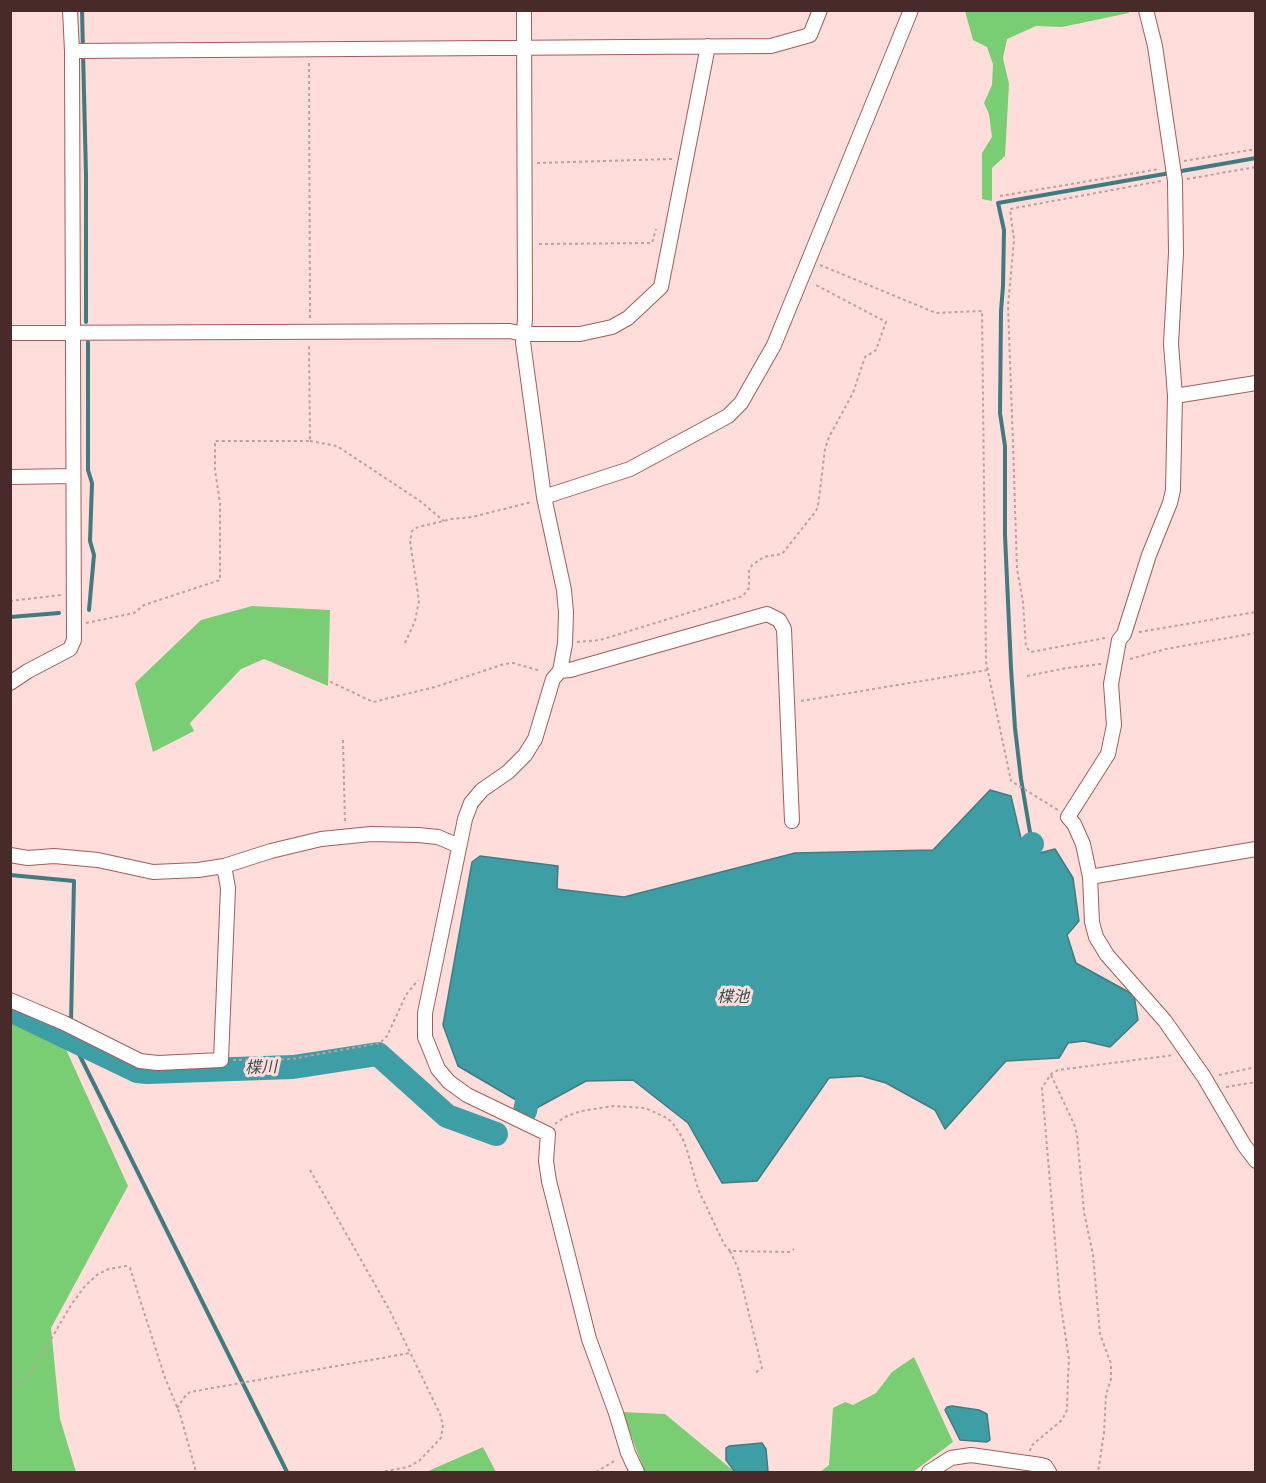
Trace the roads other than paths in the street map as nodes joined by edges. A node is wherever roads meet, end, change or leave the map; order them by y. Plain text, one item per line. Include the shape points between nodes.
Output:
1 (70, 10) edge
2 (524, 10) edge
3 (820, 10) edge
4 (911, 10) edge
5 (1146, 10) edge
6 (708, 46) junction
7 (525, 48) junction
8 (81, 51) junction
9 (10, 333) edge
10 (72, 333) junction
11 (523, 334) junction
12 (1256, 383) edge
13 (1175, 396) junction
14 (10, 477) edge
15 (73, 477) junction
16 (544, 497) junction
17 (558, 673) junction
18 (10, 683) edge
19 (792, 821) dead end
20 (459, 846) junction
21 (1256, 849) edge
22 (10, 855) edge
23 (224, 866) junction
24 (1090, 878) junction
25 (10, 1000) edge
26 (1256, 1161) edge
27 (637, 1473) edge
28 (929, 1473) edge
29 (1049, 1473) edge

1 - 8 street
2 - 7 street
3 - 6 street via 810,35 771,46
4 - 16 street via 774,345 741,403 728,416 630,469
5 - 13 street via 1174,170 1176,253 1171,344
6 - 7 street
6 - 11 street via 662,287 612,327 580,334
7 - 8 street
7 - 11 street
8 - 10 street
9 - 10 street
10 - 11 street
10 - 15 street
11 - 16 street
12 - 13 street
13 - 24 street via 1173,490 1115,664 1111,684 1114,725 1108,754 1068,817 1083,844
14 - 15 street
15 - 18 street via 74,640 70,649
16 - 17 street via 566,612 565,644
17 - 19 street via 767,614 779,620 784,629
17 - 20 street via 525,755 471,803
20 - 23 street via 438,837 371,834 321,839
20 - 27 street via 433,967 425,1037 438,1070 449,1082 467,1095 548,1134 546,1161 554,1202 589,1340
21 - 24 street
22 - 23 street via 98,860 153,872
23 - 25 street via 228,888 221,1060 140,1061
24 - 26 street via 1096,937 1165,1021
28 - 29 street via 963,1455 1045,1466

